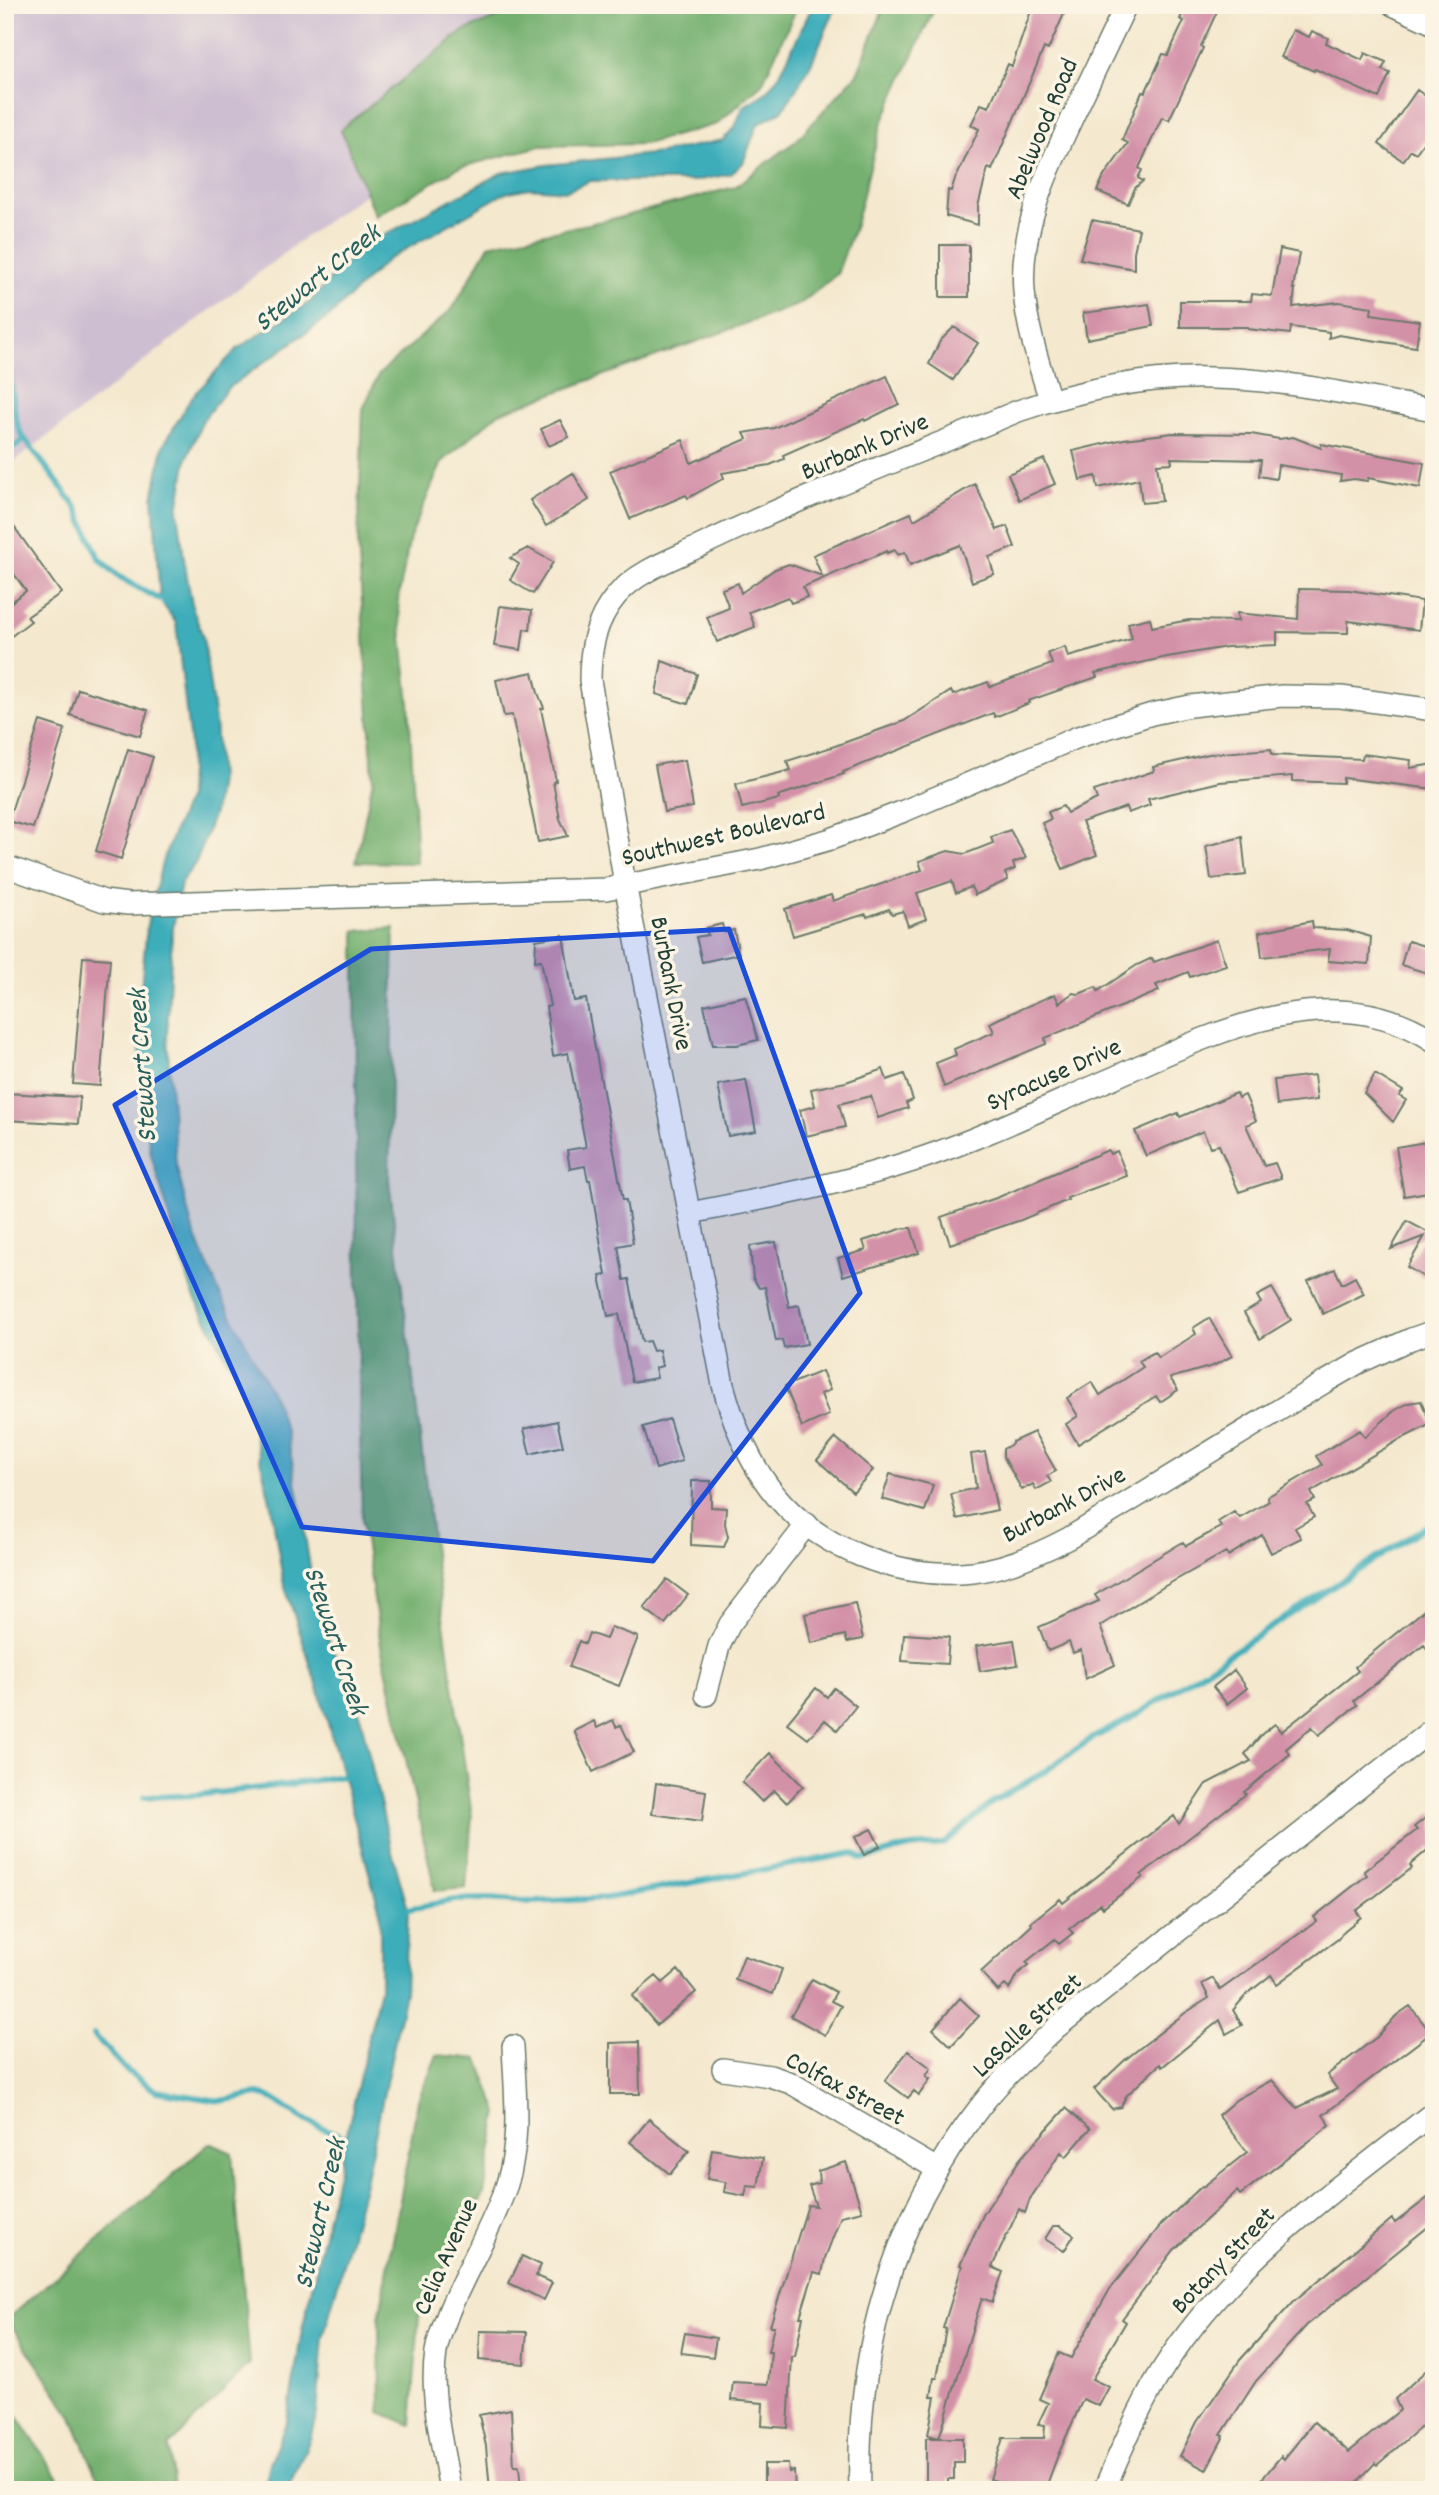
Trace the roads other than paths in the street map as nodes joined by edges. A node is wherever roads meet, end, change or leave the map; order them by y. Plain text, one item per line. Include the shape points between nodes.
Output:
1 (1126, 5) edge
2 (1392, 5) edge
3 (1434, 24) edge
4 (1050, 400) junction
5 (1434, 410) edge
6 (1434, 710) edge
7 (5, 866) edge
8 (625, 884) junction
9 (1434, 1041) edge
10 (691, 1213) junction
11 (1434, 1331) edge
12 (807, 1524) junction
13 (706, 1695) dead end
14 (1434, 1728) edge
15 (513, 2046) dead end
16 (723, 2069) dead end
17 (1434, 2112) edge
18 (937, 2169) junction
19 (450, 2490) edge
20 (860, 2490) edge
21 (1104, 2490) edge

1 - 4 street, Abelwood Road via 1048,169 1025,250 1028,326
2 - 3 street
4 - 5 street, Burbank Drive via 1154,380 1211,378 1269,382
4 - 8 street, Burbank Drive via 729,532 645,573 615,597 592,642 590,680
6 - 8 street, Southwest Boulevard via 1341,697 1282,696 1178,709 1090,733 831,839 748,862
7 - 8 street, Southwest Boulevard via 104,901 128,904 606,889
8 - 10 street, Burbank Drive
9 - 10 street, Syracuse Drive via 1412,1027 1357,1013 1255,1020 1214,1033 924,1157 790,1193
10 - 12 street, Burbank Drive via 733,1423 769,1488
11 - 12 street, Burbank Drive via 1358,1363 1069,1538 1008,1565 974,1572 900,1569 841,1547
12 - 13 street via 730,1624
14 - 18 street, LaSalle Street via 1057,2027 983,2102
15 - 19 street, Celia Avenue via 515,2154 436,2352 433,2382
16 - 18 street, Colfax Street via 791,2083
17 - 21 street, Botany Street via 1285,2231 1220,2293 1157,2378
18 - 20 street, LaSalle Street via 905,2231 876,2318 862,2389

